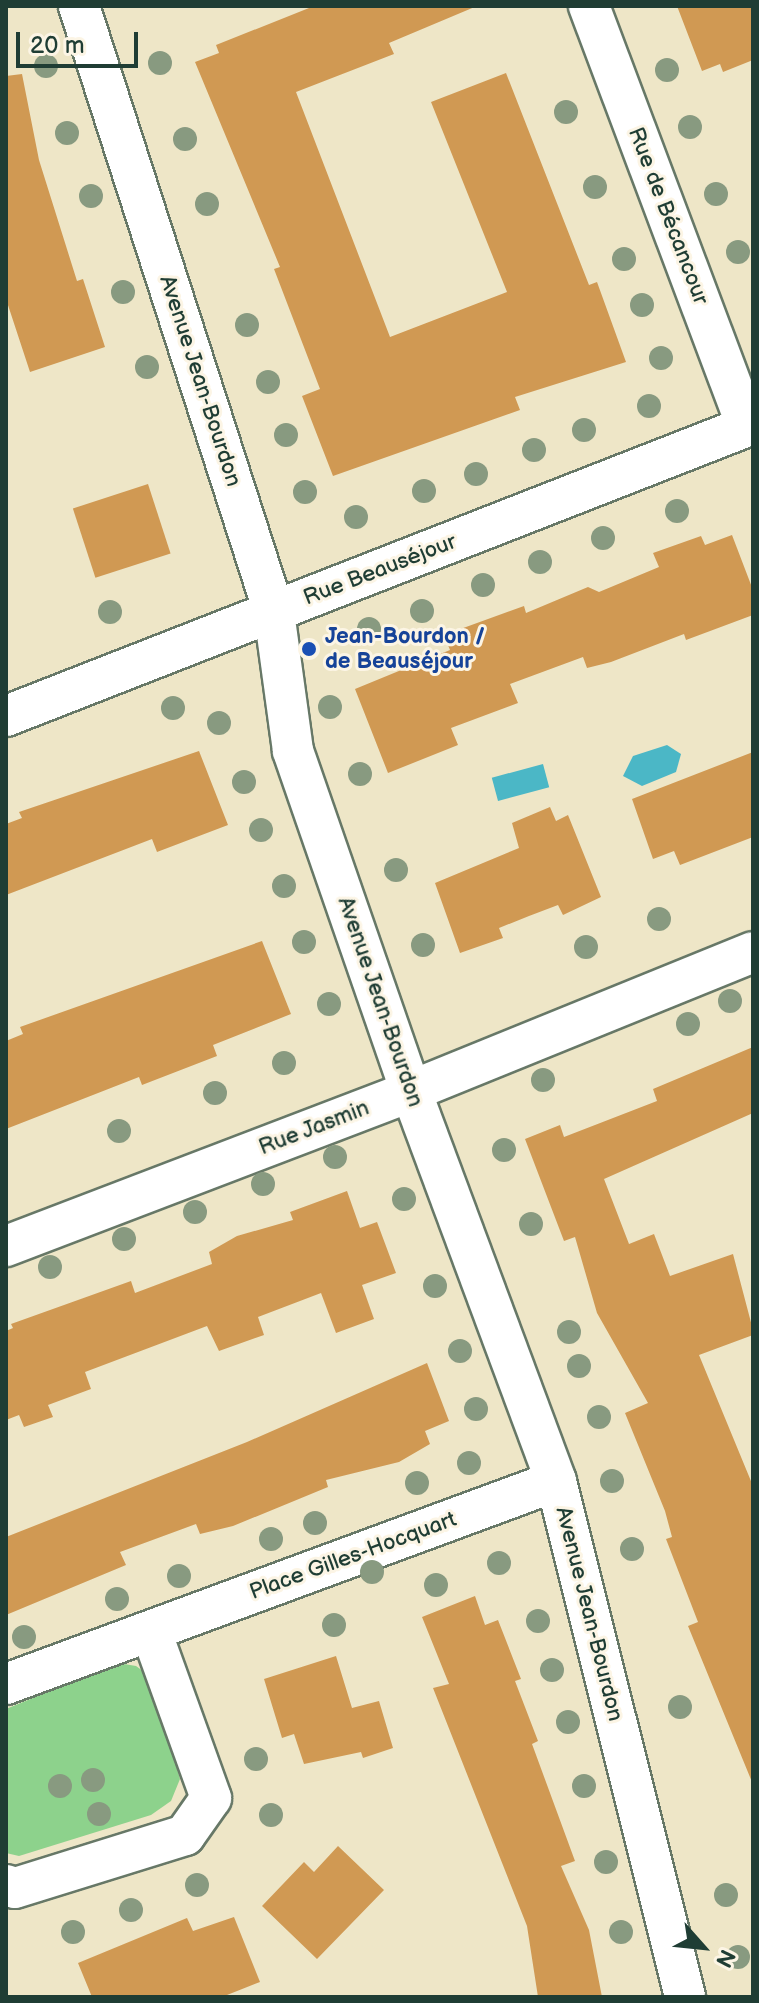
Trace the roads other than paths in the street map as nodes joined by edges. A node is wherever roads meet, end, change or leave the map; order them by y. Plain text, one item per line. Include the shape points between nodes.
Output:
1 (79, 6) edge
2 (589, 6) edge
3 (750, 425) edge
4 (274, 612) junction
5 (6, 716) edge
6 (753, 952) edge
7 (411, 1091) junction
8 (6, 1246) edge
9 (556, 1481) junction
10 (151, 1631) junction
11 (6, 1684) edge
12 (6, 1885) edge
13 (685, 1997) edge

1 - 4 street, Avenue Jean-Bourdon
2 - 3 street, Rue de Bécancour
3 - 4 street, Rue Beauséjour
4 - 5 street, Rue Beauséjour
4 - 7 street, Avenue Jean-Bourdon via 293,751
6 - 7 street, Rue Jasmin
7 - 8 street, Rue Jasmin
7 - 9 street, Avenue Jean-Bourdon
9 - 10 street, Place Gilles-Hocquart
9 - 13 street, Avenue Jean-Bourdon
10 - 11 street, Place Gilles-Hocquart
10 - 12 street via 211,1798 185,1835 15,1888

